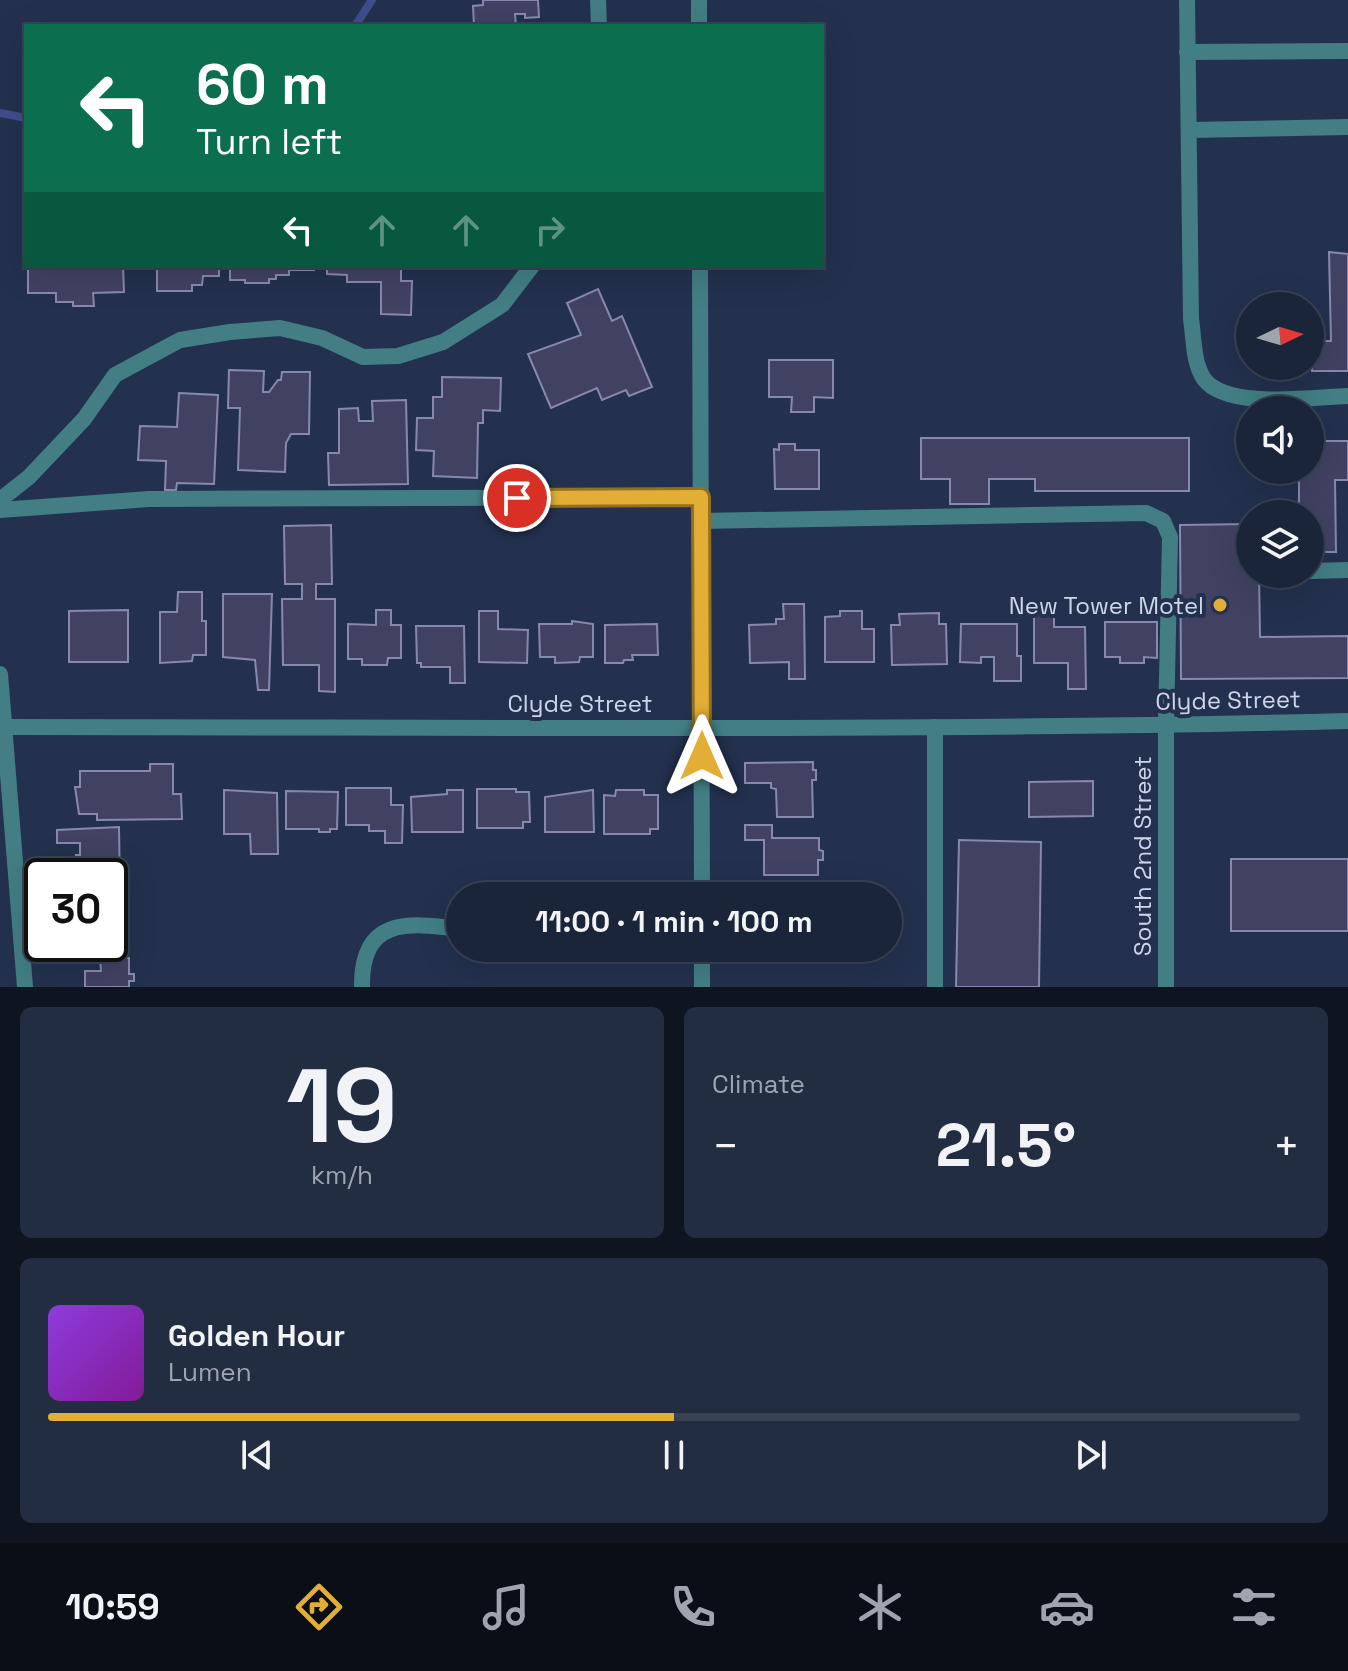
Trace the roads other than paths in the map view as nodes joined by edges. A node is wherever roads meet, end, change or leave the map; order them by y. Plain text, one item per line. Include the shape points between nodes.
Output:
1 (598, 0) edge
2 (699, 0) edge
3 (1187, 0) edge
4 (599, 24) edge
5 (699, 24) edge
6 (1348, 51) edge
7 (1187, 52) junction
8 (1348, 127) edge
9 (1189, 130) junction
10 (530, 268) edge
11 (700, 268) edge
12 (1348, 396) edge
13 (701, 497) junction
14 (0, 500) edge
15 (0, 510) edge
16 (701, 521) junction
17 (1348, 570) edge
18 (1324, 571) edge
19 (0, 674) edge
20 (1348, 721) edge
21 (1166, 725) junction
22 (4, 727) junction
23 (935, 727) junction
24 (702, 728) junction
25 (5, 804) edge
26 (702, 882) edge
27 (446, 927) edge
28 (702, 962) edge
29 (25, 987) edge
30 (362, 987) edge
31 (702, 987) edge
32 (935, 987) edge
33 (1166, 987) edge

1 - 4 street
2 - 5 street
3 - 7 street
6 - 7 street
7 - 9 street
8 - 9 street
9 - 12 street via 1191,319 1204,378 1214,388 1240,397
10 - 14 street via 502,305 443,342 398,356 363,357 322,338 280,328 180,340 115,375 84,419
11 - 13 street
13 - 15 street via 149,499
13 - 16 street
16 - 21 street, South 2nd Street via 1146,513 1163,521 1170,537
16 - 24 street
17 - 18 street
19 - 22 street
20 - 21 street, Clyde Street
21 - 23 street, Clyde Street
21 - 33 street, South 2nd Street
22 - 24 street, Clyde Street
22 - 25 street
23 - 24 street, Clyde Street
23 - 32 street
24 - 26 street
25 - 29 street
27 - 30 street via 392,927 371,941
28 - 31 street

